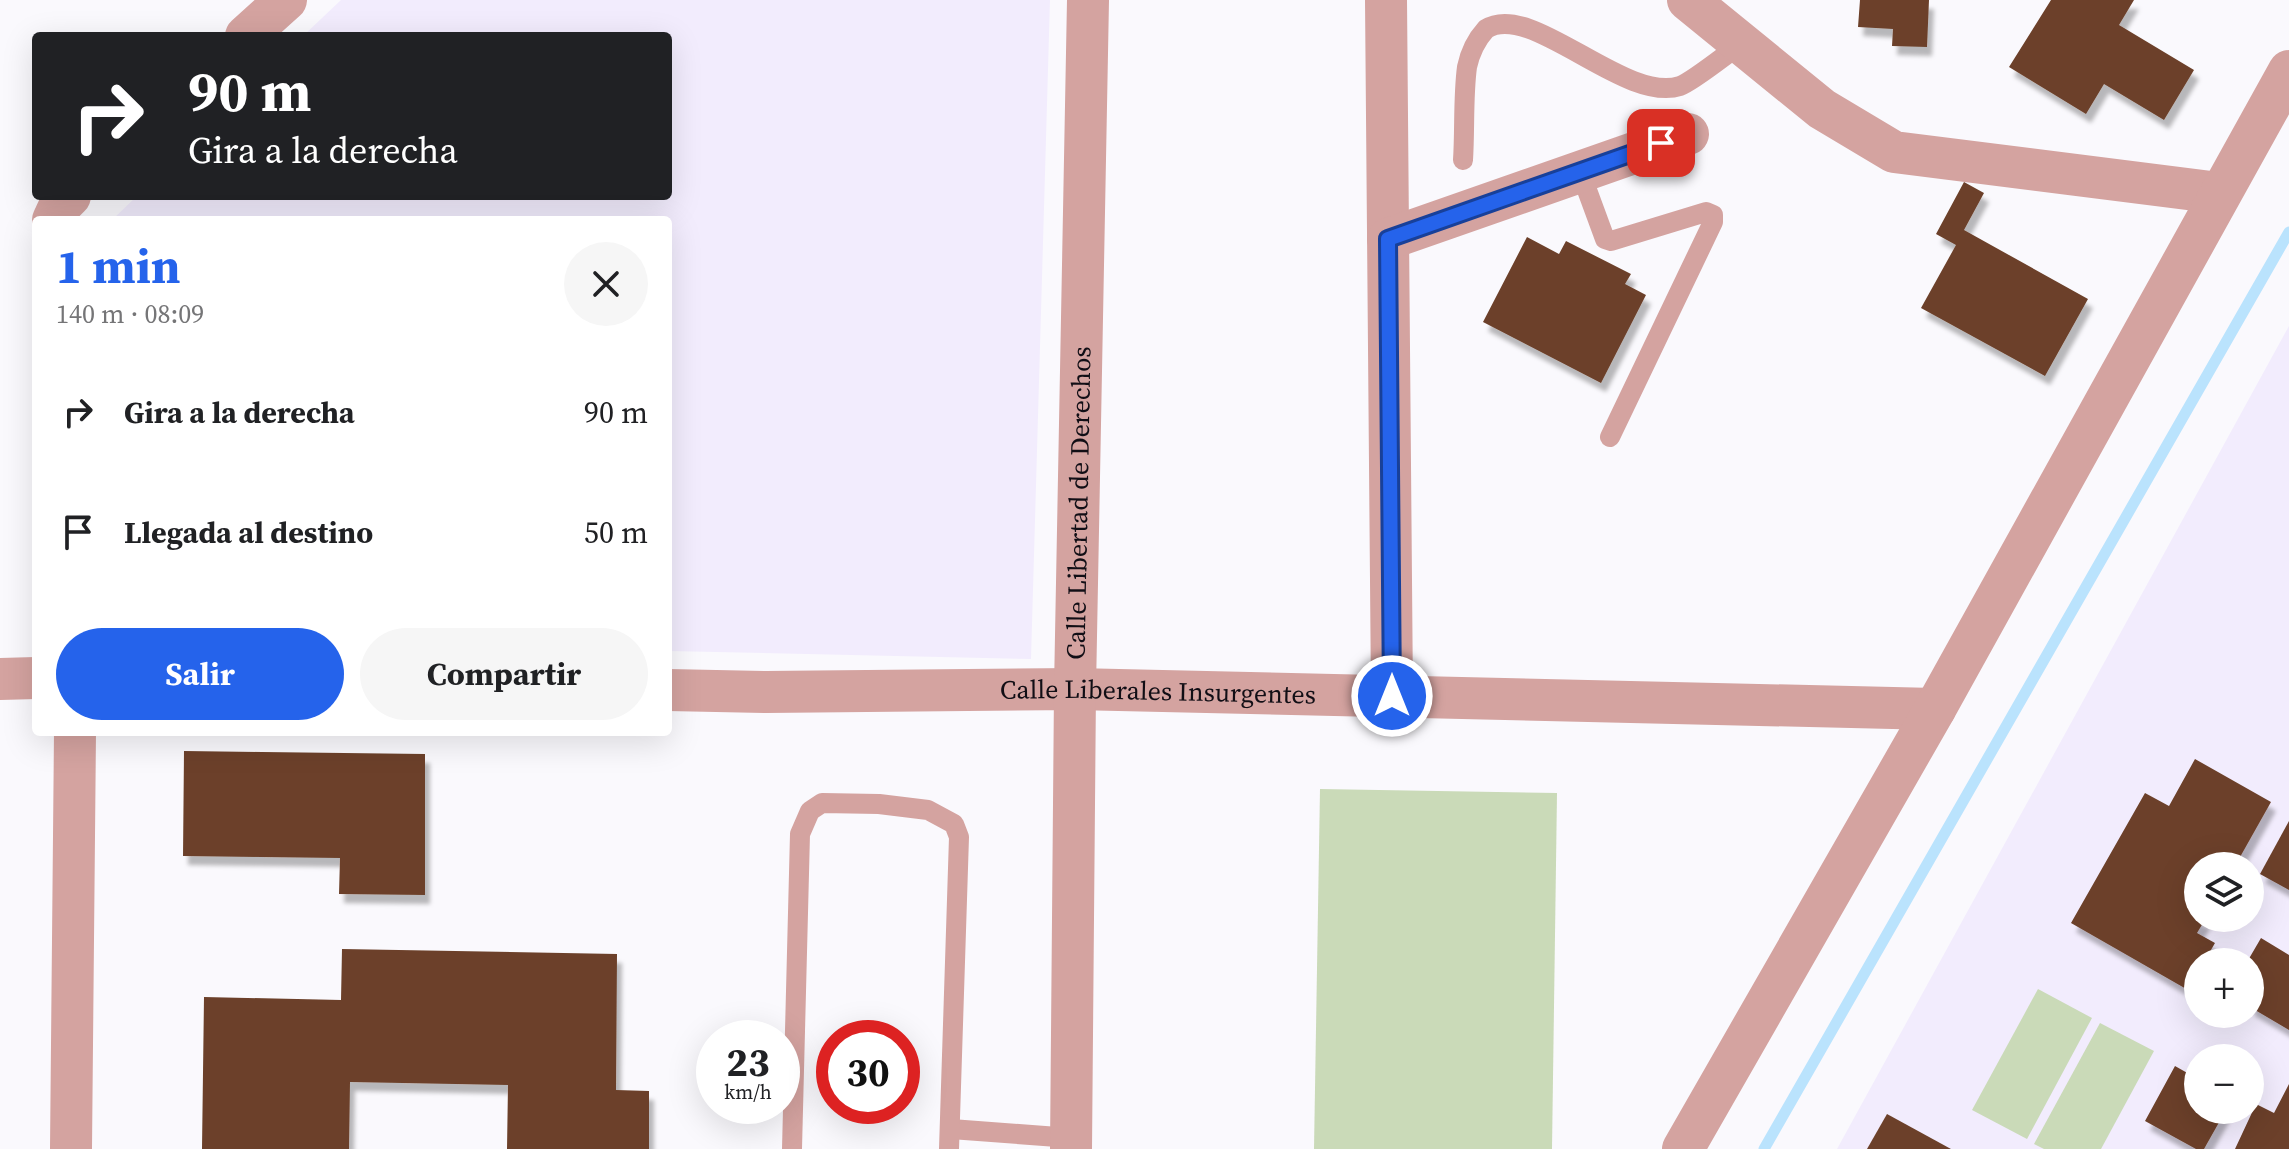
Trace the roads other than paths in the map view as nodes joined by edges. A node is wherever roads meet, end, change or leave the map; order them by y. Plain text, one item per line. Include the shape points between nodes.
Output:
1 (286, 0) edge
2 (1088, 0) edge
3 (1386, 0) edge
4 (1688, 0) edge
5 (250, 32) edge
6 (1741, 44) junction
7 (2289, 71) edge
8 (1688, 134) dead end
9 (1463, 160) dead end
10 (1580, 171) junction
11 (2219, 193) junction
12 (1388, 239) junction
13 (1610, 437) dead end
14 (32, 678) edge
15 (0, 679) edge
16 (1075, 689) junction
17 (672, 690) edge
18 (1392, 696) junction
19 (1935, 709) junction
20 (75, 736) edge
21 (950, 1139) edge
22 (1071, 1143) edge
23 (71, 1149) edge
24 (792, 1149) edge
25 (1683, 1149) edge

1 - 5 street
2 - 16 street, Calle Libertad de Derechos
3 - 12 street
4 - 6 street
6 - 9 lane via 1680,86 1655,87 1540,24 1517,17 1493,22 1477,40 1467,66
6 - 11 street via 1822,109 1894,152
7 - 11 street
8 - 10 street
10 - 12 street
10 - 13 lane via 1605,239 1611,241 1706,212 1713,215
11 - 19 street
12 - 18 street
14 - 15 street
16 - 17 street, Calle Liberales Insurgentes
16 - 18 street, Calle Liberales Insurgentes
16 - 22 street, Calle Libertad de Derechos
18 - 19 street, Calle Liberales Insurgentes
19 - 25 street
20 - 23 street
21 - 22 lane
21 - 24 lane via 959,837 954,824 928,810 822,803 810,811 800,834

